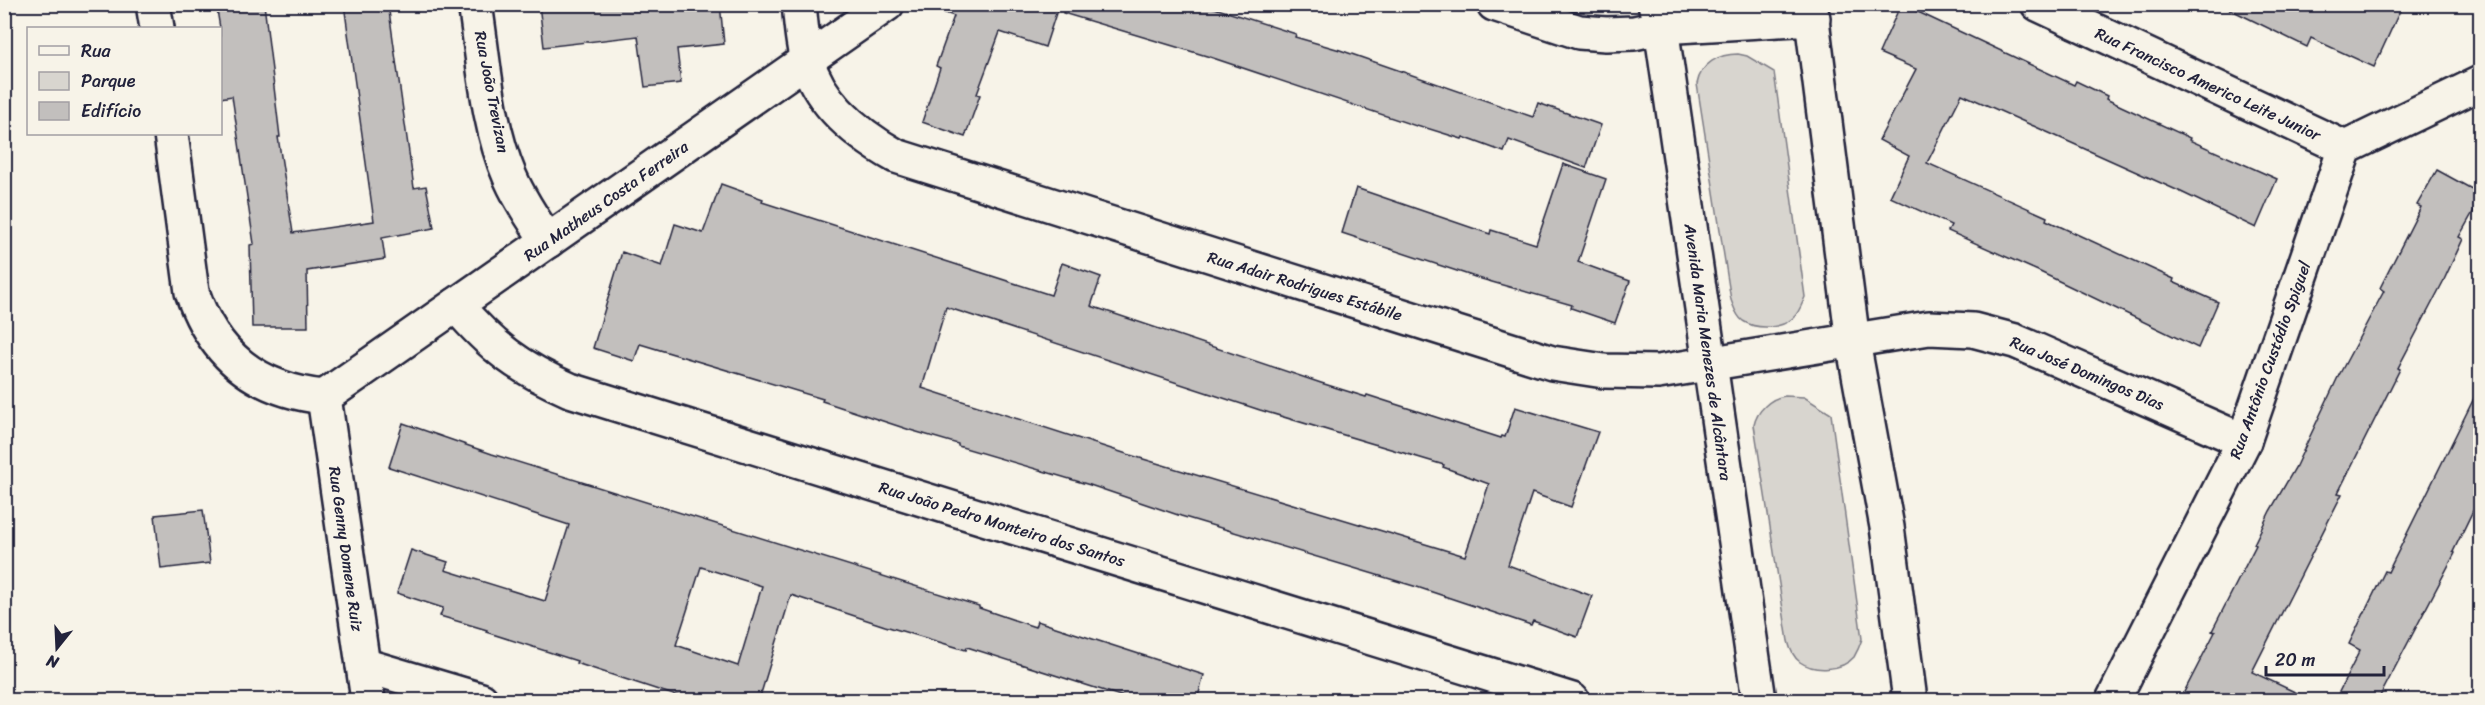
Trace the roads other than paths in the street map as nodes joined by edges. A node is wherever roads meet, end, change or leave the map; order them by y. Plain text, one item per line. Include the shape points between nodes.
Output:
1 (153, 4) edge
2 (475, 4) edge
3 (799, 4) edge
4 (887, 4) edge
5 (1494, 4) edge
6 (2038, 4) edge
7 (1811, 11) edge
8 (1658, 16) edge
9 (157, 27) edge
10 (807, 60) junction
11 (2481, 83) edge
12 (171, 135) edge
13 (2346, 148) junction
14 (548, 241) junction
15 (456, 305) junction
16 (1853, 342) junction
17 (1710, 364) junction
18 (324, 397) junction
19 (2244, 441) junction
20 (363, 665) junction
21 (1902, 699) edge
22 (368, 700) edge
23 (481, 700) edge
24 (1572, 700) edge
25 (1759, 700) edge
26 (2113, 700) edge

1 - 9 street
2 - 14 street, Rua João Trevizan via 498,140 522,201
3 - 10 street, Rua Adair Rodrigues Estábile
4 - 10 street, Rua Matheus Costa Ferreira
5 - 8 street via 1579,32 1606,34 1634,33
6 - 13 street, Rua Francisco Americo Leite Junior
7 - 8 street
7 - 16 street
8 - 17 street, Avenida Maria Menezes de Alcântara
10 - 14 street, Rua Matheus Costa Ferreira
10 - 17 street, Rua Adair Rodrigues Estábile via 818,85 852,126 896,156 922,165 1552,363 1604,372 1658,372
11 - 13 street
12 - 18 street via 192,292 210,333 224,351 260,379 302,395
13 - 19 street, Rua Antônio Custódio Spiguel
14 - 15 street, Rua Matheus Costa Ferreira
15 - 18 street, Rua Matheus Costa Ferreira
15 - 24 street, Rua João Pedro Monteiro dos Santos via 506,356 537,376 570,390
16 - 17 street, Rua Adair Rodrigues Estábile
16 - 19 street, Rua José Domingos Dias via 1929,328 1973,330 2015,341
16 - 21 street via 1887,527
17 - 25 street, Avenida Maria Menezes de Alcântara
18 - 20 street, Rua Genny Domene Ruiz
19 - 26 street, Rua Antônio Custódio Spiguel
20 - 22 street, Rua Genny Domene Ruiz
20 - 23 street

